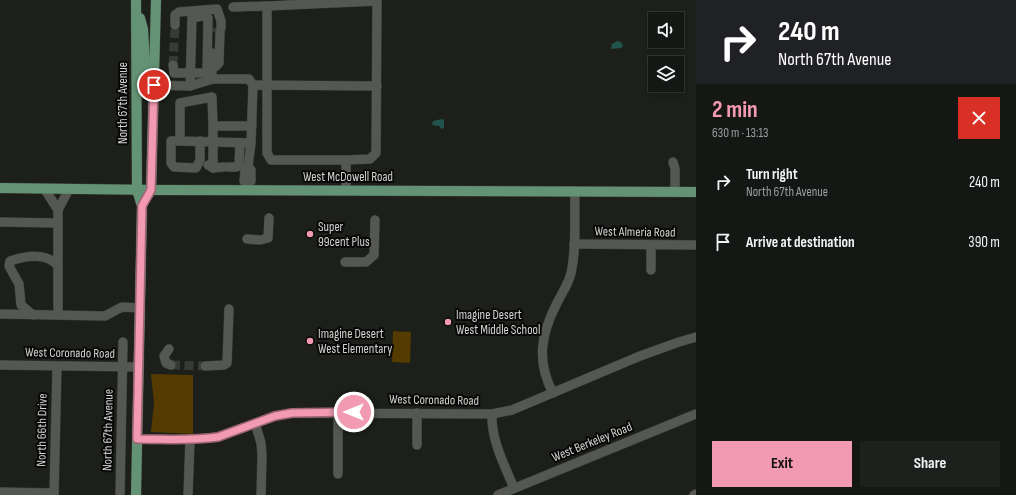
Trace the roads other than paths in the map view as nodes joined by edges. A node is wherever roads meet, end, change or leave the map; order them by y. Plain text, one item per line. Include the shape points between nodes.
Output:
1 (136, 2) edge
2 (156, 2) edge
3 (267, 6) junction
4 (233, 7) dead end
5 (193, 14) junction
6 (175, 26) tunnel mouth
7 (173, 65) dead end
8 (190, 73) junction
9 (212, 73) junction
10 (154, 85) junction
11 (253, 85) junction
12 (268, 85) junction
13 (190, 86) junction
14 (376, 86) junction
15 (212, 97) junction
16 (213, 126) junction
17 (252, 126) junction
18 (180, 141) junction
19 (206, 141) junction
20 (240, 143) junction
21 (251, 143) junction
22 (346, 160) junction
23 (673, 162) dead end
24 (248, 187) junction
25 (0, 188) edge
26 (44, 188) junction
27 (69, 189) junction
28 (137, 190) junction
29 (151, 190) junction
30 (346, 190) junction
31 (574, 190) junction
32 (675, 192) junction
33 (696, 192) edge
34 (142, 206) junction
35 (58, 210) junction
36 (269, 218) dead end
37 (375, 220) dead end
38 (0, 222) edge
39 (58, 223) junction
40 (247, 239) dead end
41 (574, 244) junction
42 (696, 245) edge
43 (651, 246) junction
44 (345, 262) dead end
45 (5, 266) edge
46 (58, 266) junction
47 (651, 270) dead end
48 (140, 308) junction
49 (229, 309) dead end
50 (0, 314) edge
51 (33, 315) junction
52 (58, 315) junction
53 (696, 337) edge
54 (123, 342) dead end
55 (169, 349) dead end
56 (0, 365) edge
57 (171, 365) dead end
58 (57, 366) junction
59 (205, 366) tunnel mouth
60 (123, 367) junction
61 (139, 367) junction
62 (553, 393) junction
63 (338, 412) junction
64 (417, 412) junction
65 (492, 414) junction
66 (696, 414) edge
67 (255, 423) junction
68 (137, 439) junction
69 (190, 440) junction
70 (416, 445) dead end
71 (338, 474) dead end
72 (514, 488) junction
73 (0, 492) edge
74 (54, 494) edge
75 (120, 495) edge
76 (136, 495) edge
77 (188, 495) edge
78 (261, 495) edge
79 (498, 495) edge

1 - 10 main road via 143,29 146,78
1 - 28 main road, North 67th Avenue
2 - 10 main road, North 67th Avenue
3 - 4 street
3 - 12 street
3 - 14 street via 377,2
5 - 6 street via 178,12 175,15
5 - 8 street
5 - 9 street via 208,18
5 - 9 street via 217,9 221,21 217,30
7 - 8 street via 174,73
8 - 9 street
8 - 13 street
9 - 11 street via 249,79
9 - 13 street
9 - 15 street
10 - 13 street
10 - 29 main road, North 67th Avenue
11 - 12 street
11 - 17 street
12 - 14 street
12 - 22 street via 268,153 271,160
14 - 22 street via 376,154 370,159
15 - 16 street
15 - 18 street via 180,103
16 - 17 street
16 - 19 street
17 - 21 street
18 - 19 street
18 - 19 street via 171,141 171,163 174,167 196,168
19 - 20 street
19 - 20 street via 213,168 237,167
20 - 21 street
21 - 24 street via 248,166 251,170 251,181
22 - 30 street
23 - 32 street
24 - 29 main road, West McDowell Road
24 - 30 main road, West McDowell Road
25 - 26 main road, West McDowell Road
26 - 27 main road, West McDowell Road
26 - 35 street
27 - 28 main road, West McDowell Road
27 - 35 street
28 - 29 main road, West McDowell Road
28 - 34 main road, North 67th Avenue
29 - 34 main road, North 67th Avenue
30 - 31 main road, West McDowell Road
31 - 32 main road, West McDowell Road
31 - 41 street
32 - 33 main road, West McDowell Road
34 - 48 main road, North 67th Avenue
35 - 39 street
36 - 40 street via 268,238
37 - 44 street via 374,255 366,262
38 - 39 street
39 - 46 street
41 - 43 street, West Almeria Road
41 - 62 street via 571,274 543,337 543,363
42 - 43 street, West Almeria Road
43 - 47 street
45 - 46 street via 19,258 44,257
45 - 51 street via 19,284 21,305
46 - 52 street
48 - 52 street via 122,307 105,316
48 - 61 main road, North 67th Avenue
49 - 59 street via 227,363 224,366
50 - 51 street
51 - 52 street
53 - 62 street, West Coronado Road via 640,356
54 - 60 street, North 67th Avenue
55 - 57 street via 164,356 166,363
56 - 58 street, West Coronado Road
58 - 60 street, West Coronado Road
58 - 74 street, North 66th Drive
60 - 61 street, West Coronado Road
60 - 75 street, North 67th Avenue
61 - 68 main road, North 67th Avenue
62 - 65 street, West Coronado Road via 512,410
63 - 64 street, West Coronado Road
63 - 67 street, West Coronado Road via 292,413
63 - 71 street
64 - 65 street, West Coronado Road
64 - 70 street
65 - 72 street via 494,439
66 - 72 street, West Berkeley Road
67 - 69 street, West Coronado Road via 218,437
67 - 78 street via 261,443
68 - 69 street, West Coronado Road
68 - 76 main road, North 67th Avenue
69 - 77 street
72 - 79 street, West Berkeley Road
73 - 74 street

